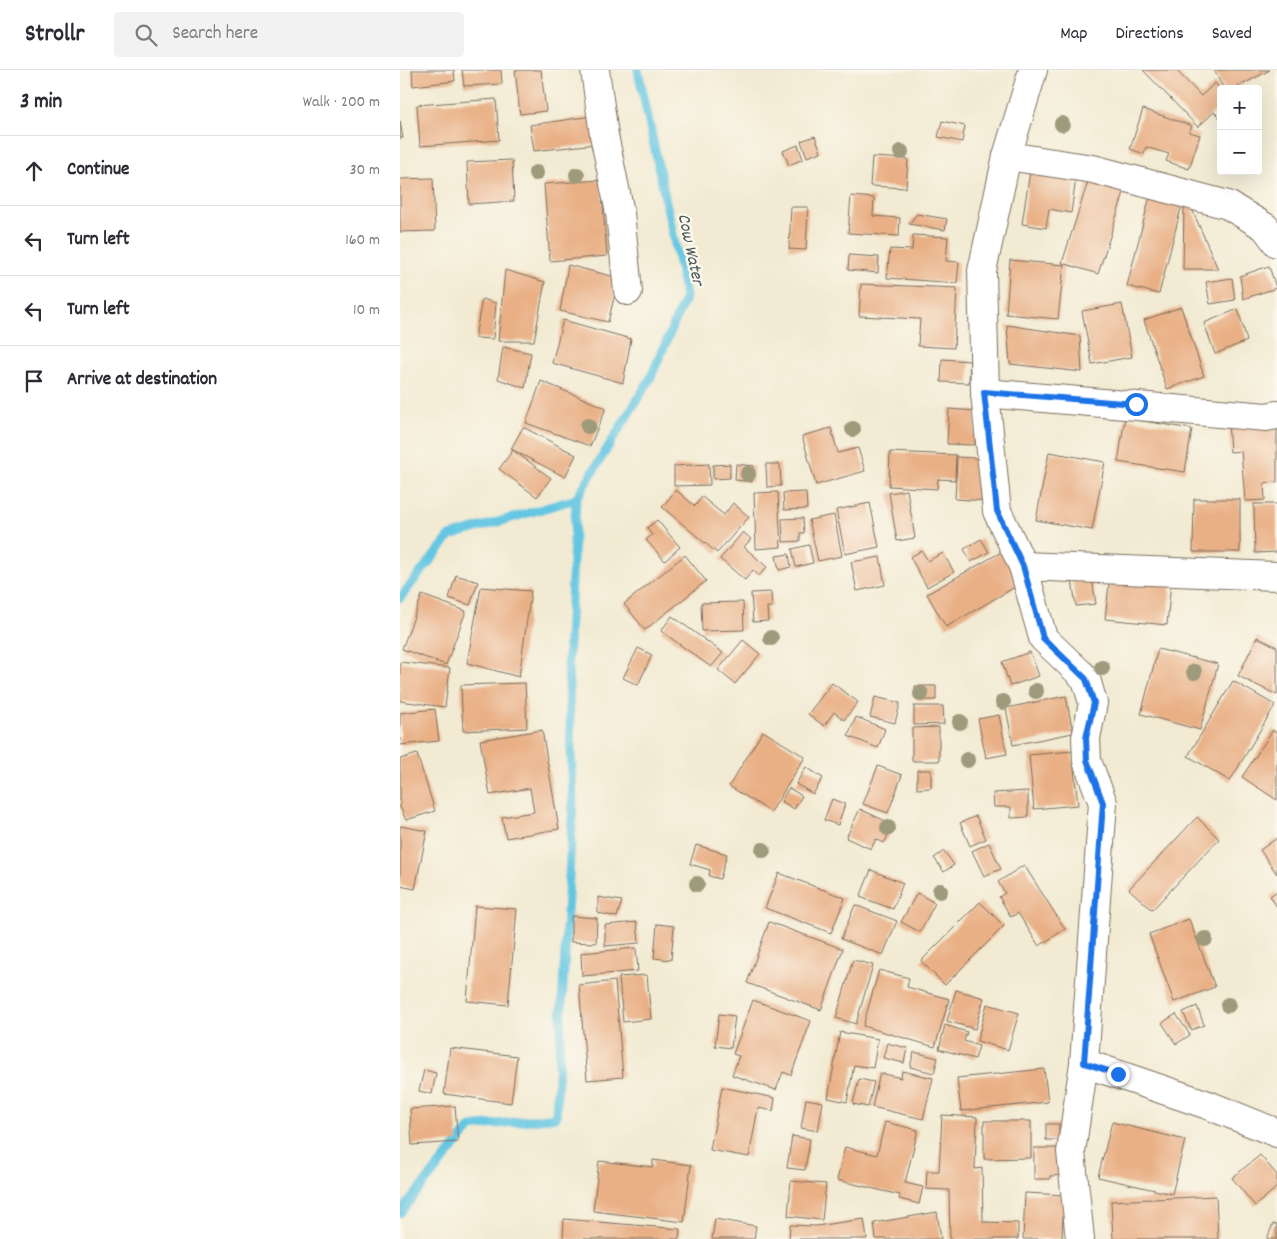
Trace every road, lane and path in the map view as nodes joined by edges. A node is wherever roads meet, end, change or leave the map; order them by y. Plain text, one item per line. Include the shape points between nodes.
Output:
1 (595, 70) edge
2 (1033, 70) edge
3 (1007, 156) junction
4 (1277, 243) edge
5 (628, 291) dead end
6 (984, 392) junction
7 (1277, 415) edge
8 (1023, 566) junction
9 (1277, 576) edge
10 (1084, 1063) junction
11 (1277, 1132) edge
12 (1080, 1239) edge

1 - 5 street via 620,213
2 - 3 street
3 - 4 street via 1094,169 1228,205 1265,227
3 - 6 street via 982,271
6 - 7 street via 1266,417
6 - 8 street via 997,511
8 - 9 street
8 - 10 street via 1043,638 1086,679 1094,703 1086,738 1087,760 1103,803
10 - 11 street
10 - 12 street via 1070,1152

